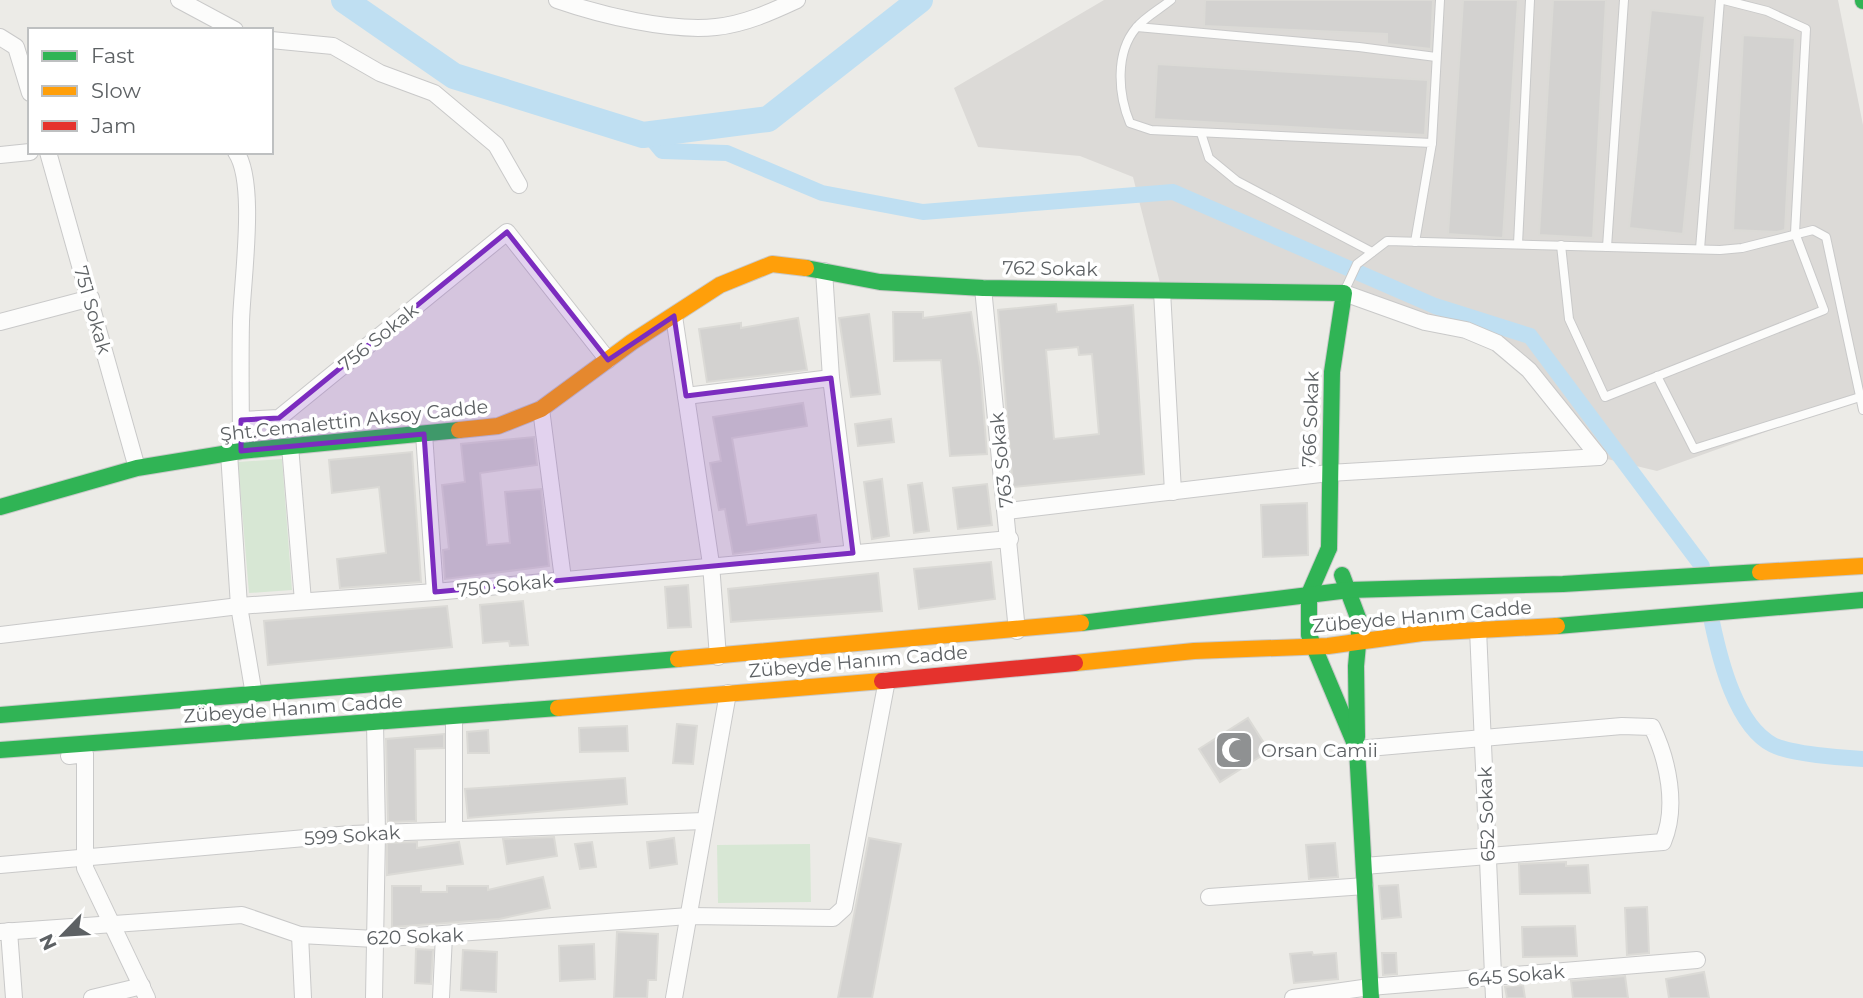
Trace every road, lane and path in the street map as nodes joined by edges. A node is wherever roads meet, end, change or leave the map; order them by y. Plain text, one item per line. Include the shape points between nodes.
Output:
1 (179, 0) edge
2 (557, 0) edge
3 (797, 0) edge
4 (1171, 0) edge
5 (1440, 0) edge
6 (1530, 0) edge
7 (1624, 0) edge
8 (1722, 0) edge
9 (1137, 27) junction
10 (231, 28) edge
11 (0, 37) edge
12 (273, 40) edge
13 (1436, 57) junction
14 (28, 86) edge
15 (1201, 133) junction
16 (1432, 143) junction
17 (28, 152) edge
18 (49, 154) edge
19 (237, 154) edge
20 (0, 155) edge
21 (519, 185) dead end
22 (1795, 233) junction
23 (1415, 242) junction
24 (1518, 244) junction
25 (1562, 245) junction
26 (1607, 247) junction
27 (1700, 249) junction
28 (1372, 252) junction
29 (758, 268) joint
30 (824, 271) junction
31 (983, 288) junction
32 (1162, 291) junction
33 (1344, 293) junction
34 (91, 298) junction
35 (674, 316) junction
36 (0, 322) edge
37 (608, 360) junction
38 (1657, 376) junction
39 (831, 378) junction
40 (686, 396) junction
41 (1860, 397) junction
42 (541, 409) junction
43 (1863, 410) edge
44 (241, 420) junction
45 (424, 434) junction
46 (290, 446) junction
47 (235, 452) junction
48 (137, 468) junction
49 (1329, 473) junction
50 (1173, 492) junction
51 (0, 507) edge
52 (1007, 511) junction
53 (1010, 539) junction
54 (1329, 548) junction
55 (853, 553) junction
56 (711, 564) junction
57 (1863, 565) edge
58 (563, 579) junction
59 (1349, 590) junction
60 (435, 592) junction
61 (1309, 594) junction
62 (1863, 600) edge
63 (303, 601) junction
64 (239, 606) junction
65 (1478, 629) junction
66 (1017, 631) junction
67 (0, 635) edge
68 (1358, 642) junction
69 (1313, 646) junction
70 (718, 657) junction
71 (887, 680) junction
72 (728, 693) junction
73 (254, 695) junction
74 (0, 715) edge
75 (454, 716) junction
76 (375, 723) junction
77 (1483, 739) junction
78 (1357, 749) junction
79 (0, 750) edge
80 (0, 764) edge
81 (704, 821) junction
82 (454, 828) junction
83 (377, 833) junction
84 (1488, 856) junction
85 (84, 860) junction
86 (0, 864) edge
87 (1364, 866) junction
88 (1365, 886) junction
89 (1209, 897) dead end
90 (689, 916) junction
91 (113, 923) junction
92 (4, 932) edge
93 (444, 935) junction
94 (300, 936) junction
95 (375, 939) junction
96 (1697, 960) dead end
97 (1493, 977) junction
98 (144, 992) edge
99 (1371, 992) edge
100 (14, 998) edge
101 (92, 998) edge
102 (303, 998) edge
103 (374, 998) edge
104 (441, 998) edge
105 (674, 998) edge
106 (1293, 998) edge
107 (1494, 998) edge

1 - 10 street
2 - 3 street via 658,24 715,27 760,17
4 - 9 lane
5 - 13 lane
6 - 24 lane
7 - 26 lane
8 - 22 lane via 1768,12 1805,29
8 - 27 lane
9 - 13 lane
9 - 15 lane via 1122,52 1122,104 1130,123 1151,130
11 - 14 street via 16,47
12 - 21 street via 333,46 380,73 434,93 496,145
13 - 16 lane
15 - 16 lane
15 - 28 lane via 1209,158 1237,181
16 - 23 lane
17 - 20 street
18 - 34 street, 751 Sokak
19 - 44 street via 244,163 246,220
22 - 27 lane via 1742,248
22 - 38 lane via 1824,310
22 - 41 lane via 1813,230 1826,237
23 - 24 lane
23 - 28 lane via 1387,241
24 - 25 lane
25 - 26 lane
25 - 38 lane via 1569,319 1605,397
26 - 27 lane
28 - 33 lane via 1357,264
29 - 30 main road, 762 Sokak via 772,264
29 - 35 main road, Şht.Cemalettin Aksoy Cadde via 720,285
30 - 31 main road, 762 Sokak via 880,282
30 - 39 street
31 - 32 main road, 762 Sokak
31 - 52 street, 763 Sokak
32 - 33 main road, 762 Sokak
32 - 50 street
33 - 49 main road, 766 Sokak via 1332,372
33 - 49 street via 1497,343 1529,370 1599,457
34 - 36 street
34 - 48 street, 751 Sokak
35 - 37 main road, Şht.Cemalettin Aksoy Cadde
35 - 40 street
37 - 42 main road, Şht.Cemalettin Aksoy Cadde
37 - 44 street, 756 Sokak via 507,232 279,418
38 - 41 lane via 1694,449
39 - 40 street
39 - 55 street
40 - 56 street
41 - 43 lane
42 - 45 main road, Şht.Cemalettin Aksoy Cadde via 498,426
42 - 58 street
44 - 47 street
45 - 46 main road, Şht.Cemalettin Aksoy Cadde
45 - 60 street
46 - 47 main road, Şht.Cemalettin Aksoy Cadde
46 - 63 street
47 - 48 main road, Şht.Cemalettin Aksoy Cadde
47 - 64 street
48 - 51 main road, Şht.Cemalettin Aksoy Cadde
49 - 50 street
49 - 54 main road, 766 Sokak
50 - 52 street
52 - 53 street, 763 Sokak
53 - 55 street, 750 Sokak
53 - 66 street, 763 Sokak
54 - 59 main road
54 - 61 main road
55 - 56 street, 750 Sokak
56 - 58 street, 750 Sokak
56 - 70 street
57 - 59 main road, Zübeyde Hanım Cadde via 1454,589
58 - 60 street, 750 Sokak
59 - 61 main road, Zübeyde Hanım Cadde
59 - 68 main road via 1360,623
60 - 63 street, 750 Sokak
61 - 66 main road, Zübeyde Hanım Cadde
61 - 69 main road via 1307,619
62 - 65 main road, Zübeyde Hanım Cadde
63 - 64 street, 750 Sokak
64 - 67 street, 750 Sokak
64 - 73 street
65 - 68 main road, Zübeyde Hanım Cadde
65 - 77 street, 652 Sokak
66 - 70 main road, Zübeyde Hanım Cadde
68 - 69 main road, Zübeyde Hanım Cadde
68 - 78 main road
69 - 71 main road, Zübeyde Hanım Cadde via 1194,651
69 - 78 main road
70 - 73 main road, Zübeyde Hanım Cadde
71 - 72 main road, Zübeyde Hanım Cadde
71 - 90 street, 620 Sokak via 844,908 832,918
72 - 75 main road, Zübeyde Hanım Cadde
72 - 81 street
73 - 74 main road, Zübeyde Hanım Cadde
75 - 76 main road, Zübeyde Hanım Cadde
75 - 82 street
76 - 79 main road, Zübeyde Hanım Cadde
76 - 83 street
77 - 78 street
77 - 84 street, 652 Sokak
77 - 84 street via 1652,727 1670,783 1670,827 1663,842
78 - 87 main road
80 - 85 street via 85,754
81 - 82 street, 599 Sokak
81 - 90 street
82 - 83 street, 599 Sokak
83 - 85 street, 599 Sokak
83 - 95 street
84 - 87 street
84 - 97 street, 652 Sokak
85 - 86 street, 599 Sokak
85 - 91 street
87 - 88 main road
88 - 89 street
88 - 99 main road
90 - 93 street, 620 Sokak
90 - 105 street
91 - 92 street, 620 Sokak
91 - 94 street, 620 Sokak via 242,915
91 - 98 street
92 - 100 street
93 - 95 street, 620 Sokak
93 - 104 street
94 - 95 street, 620 Sokak
94 - 102 street
95 - 103 street
96 - 97 street, 645 Sokak
97 - 99 street, 645 Sokak
97 - 107 street, 652 Sokak
98 - 101 street
99 - 106 street, 645 Sokak

